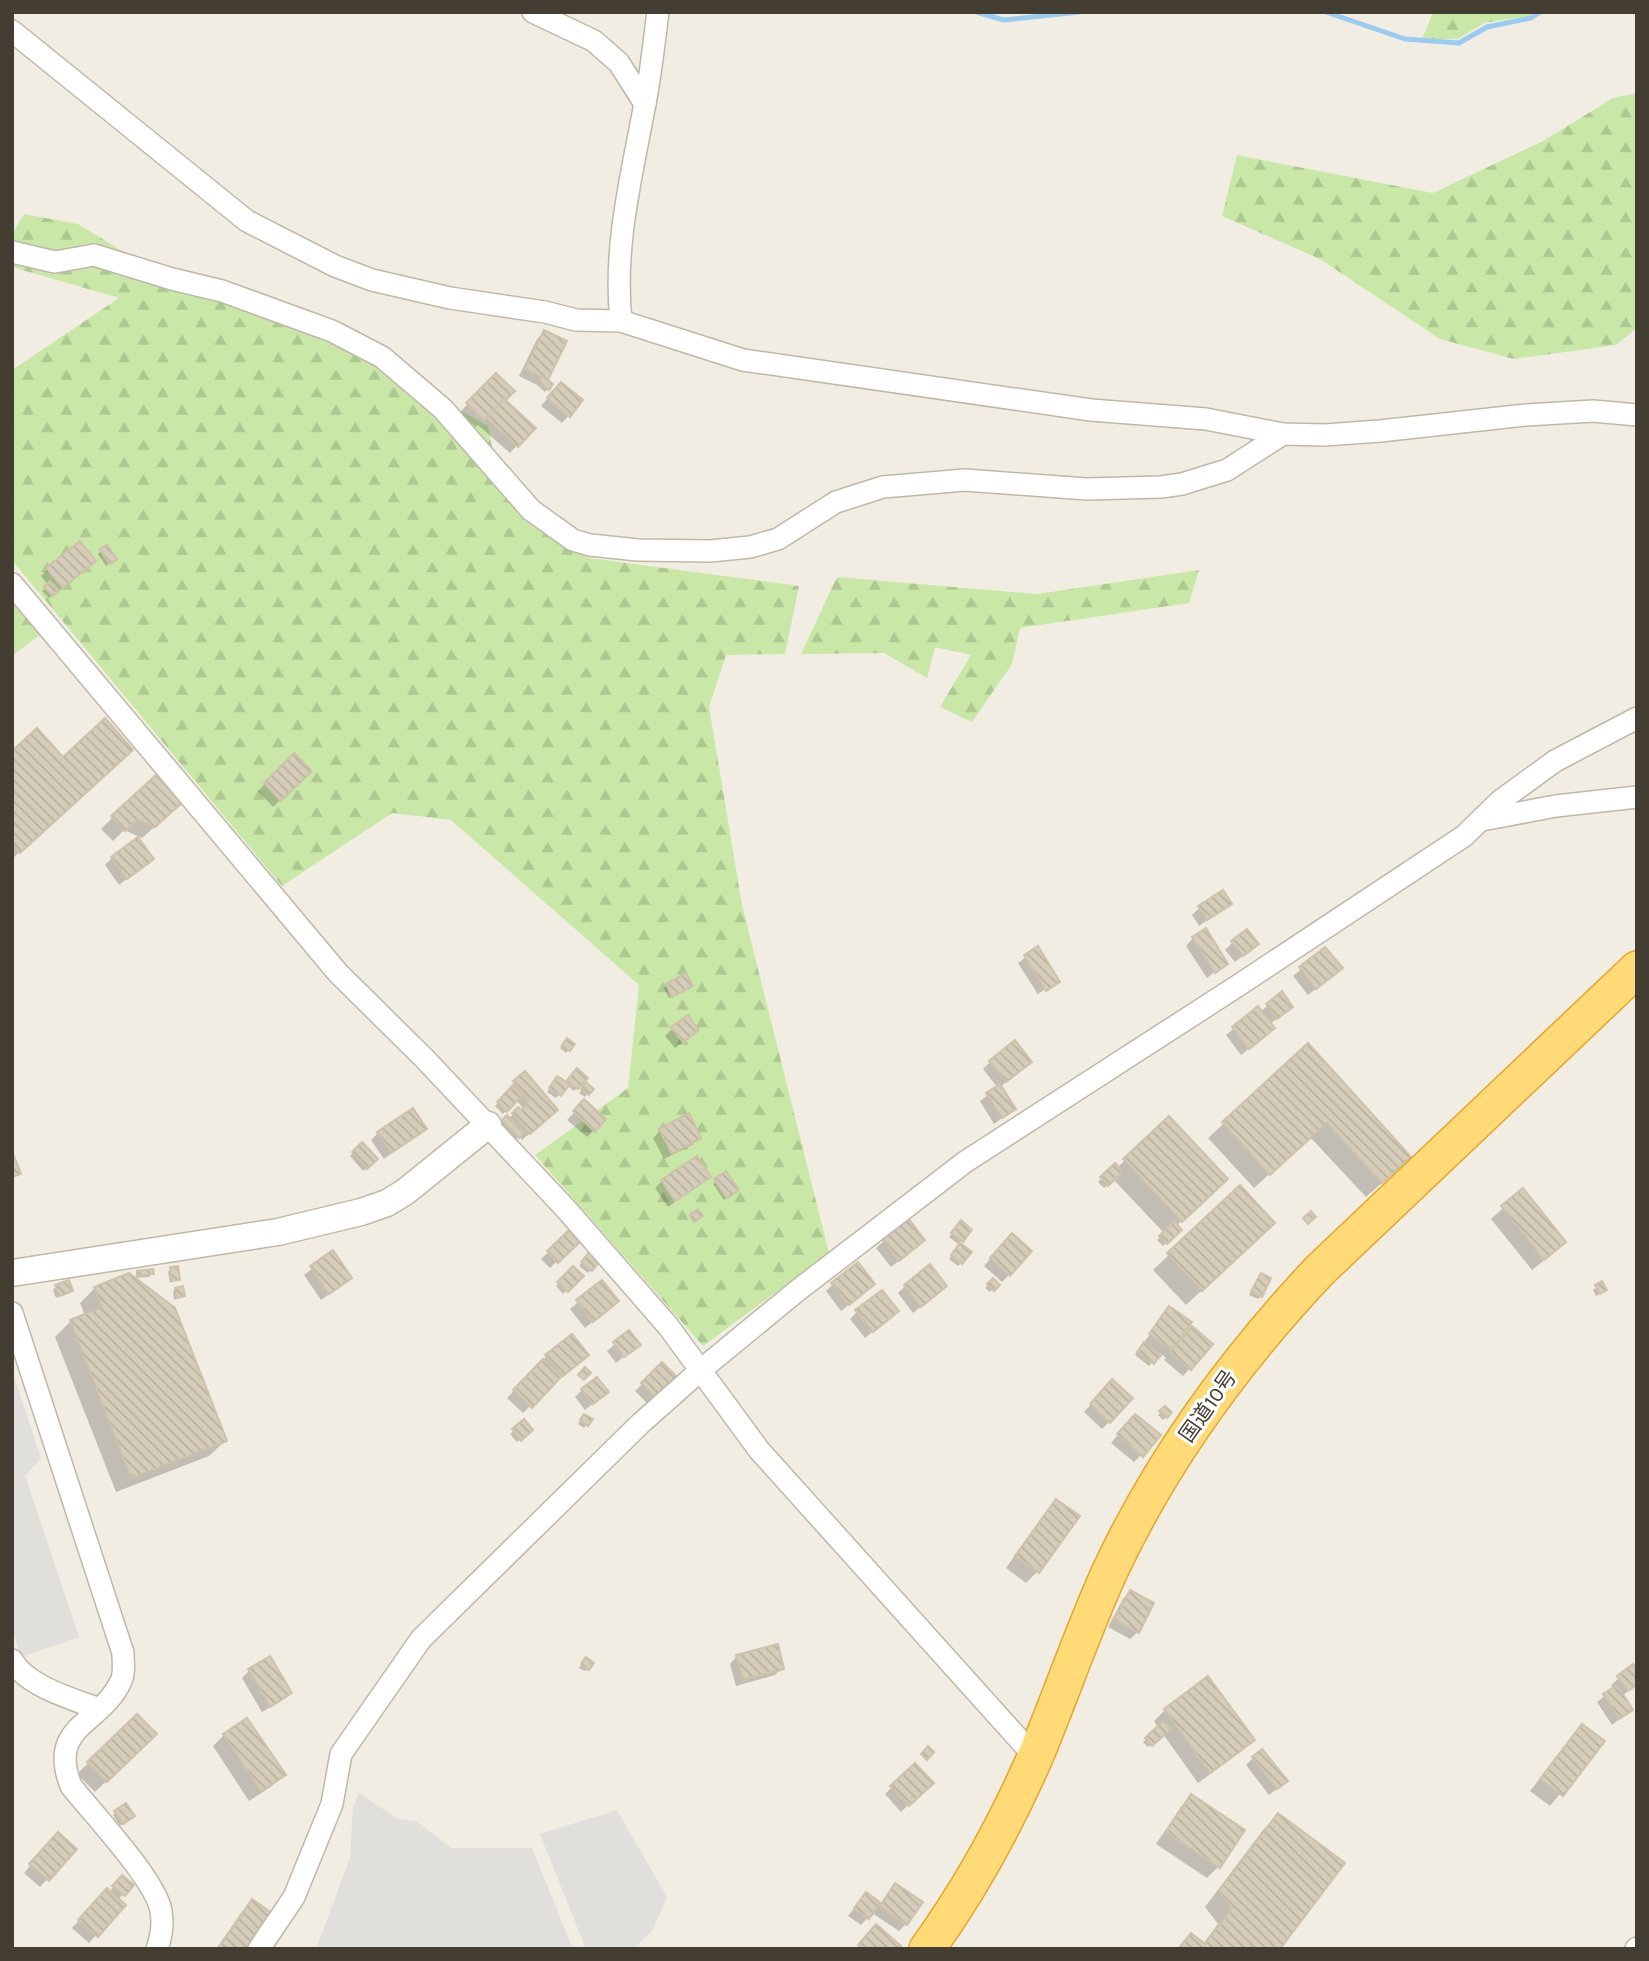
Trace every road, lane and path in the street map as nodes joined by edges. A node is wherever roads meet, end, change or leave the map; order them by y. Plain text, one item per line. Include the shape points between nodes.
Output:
1 (533, 12) edge
2 (658, 12) edge
3 (12, 31) edge
4 (645, 104) junction
5 (12, 252) edge
6 (621, 321) junction
7 (1637, 415) edge
8 (1283, 434) junction
9 (12, 584) edge
10 (1637, 718) edge
11 (1637, 797) edge
12 (1482, 820) junction
13 (1637, 970) edge
14 (488, 1125) junction
15 (12, 1273) edge
16 (12, 1313) edge
17 (702, 1369) junction
18 (12, 1660) edge
19 (99, 1709) junction
20 (1035, 1757) junction
21 (157, 1949) edge
22 (259, 1949) edge
23 (927, 1949) edge

1 - 4 street via 594,41 619,63
2 - 4 street
3 - 6 street via 247,221 335,266 372,280 450,298 576,320
4 - 6 street via 621,240
5 - 8 street via 55,262 94,255 222,290 332,331 382,357 443,409 531,510 573,540 590,545 686,551 750,547 778,539 835,502 897,485 965,480 1087,489 1182,484 1227,470
6 - 8 street via 743,360 1091,410 1206,419
7 - 8 street via 1580,412 1380,431
9 - 14 street via 338,973
10 - 12 street via 1555,761
11 - 12 street
12 - 17 street via 1250,978 965,1162
13 - 20 highway, 国道10号 via 1358,1232 1277,1315 1247,1353 1170,1462 1109,1574
14 - 15 street via 405,1192 361,1212 278,1232
14 - 17 street
16 - 19 street via 123,1653 123,1678
17 - 20 street via 759,1450
17 - 22 street via 640,1423 421,1639 341,1754 332,1804 294,1897
18 - 19 street via 29,1678
19 - 21 street via 70,1738 64,1751 65,1770 71,1786 151,1885 161,1910
20 - 23 highway, 国道10号 via 981,1868

